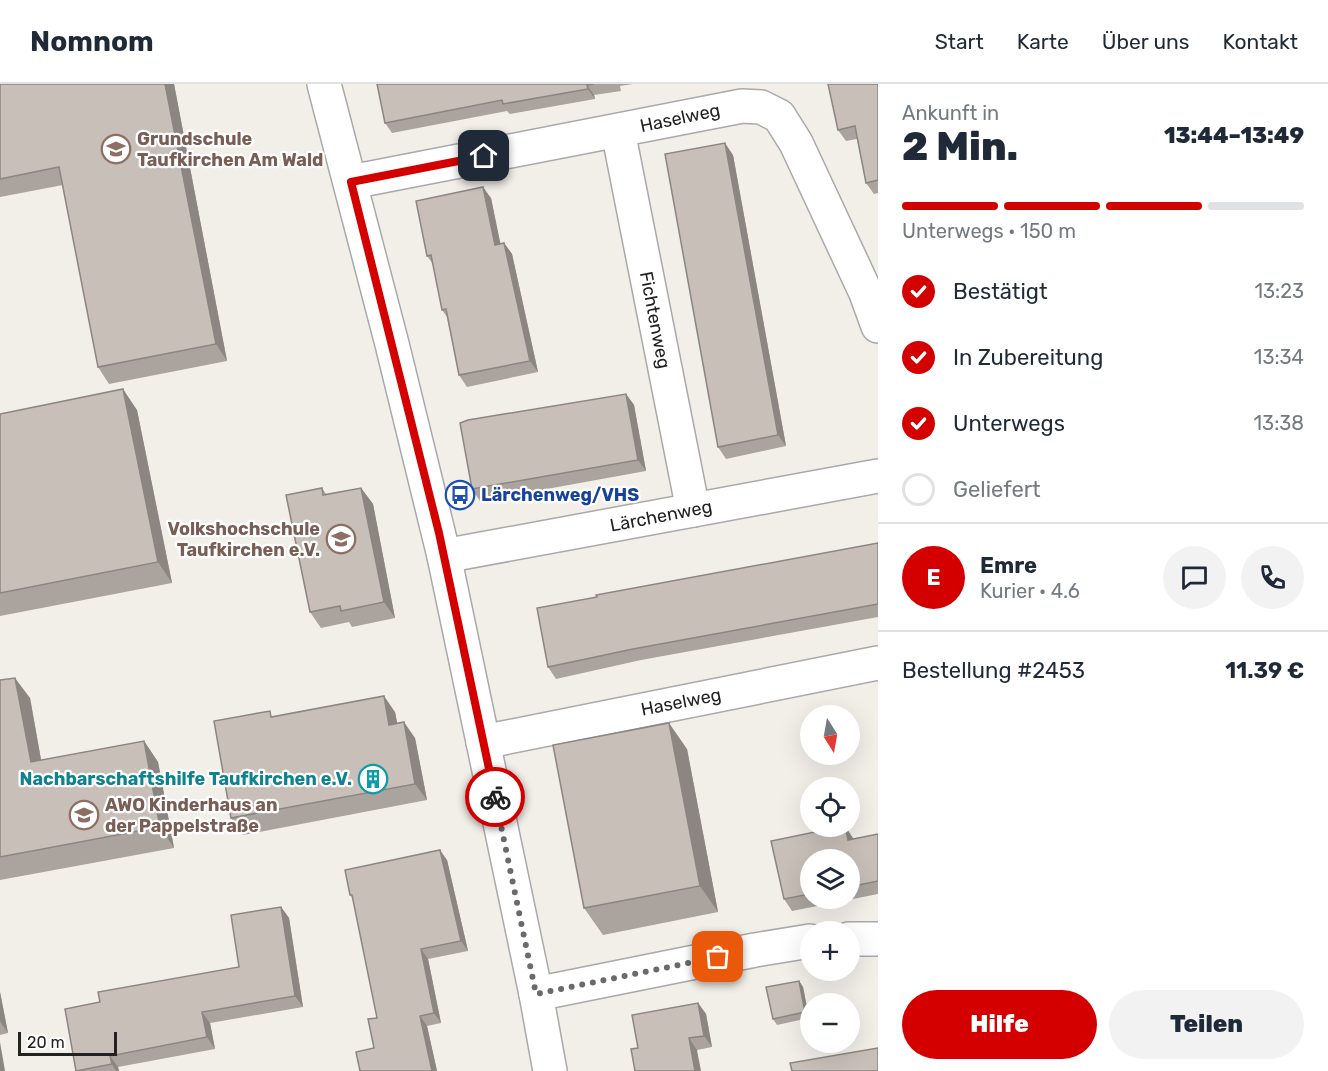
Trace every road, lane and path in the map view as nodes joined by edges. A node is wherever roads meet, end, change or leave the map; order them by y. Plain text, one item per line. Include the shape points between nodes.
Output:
1 (324, 84) edge
2 (618, 131) junction
3 (351, 182) junction
4 (878, 326) edge
5 (878, 476) edge
6 (693, 510) junction
7 (444, 556) junction
8 (878, 663) edge
9 (483, 742) junction
10 (860, 939) edge
11 (878, 939) edge
12 (800, 943) edge
13 (536, 994) junction
14 (550, 1071) edge

1 - 3 street
2 - 3 street, Haselweg
2 - 4 street, Haselweg via 742,106 761,107 779,116 796,143
2 - 6 street, Fichtenweg
3 - 7 street
5 - 6 street, Lärchenweg
6 - 7 street, Lärchenweg
7 - 9 street
8 - 9 street, Haselweg
9 - 13 street
10 - 11 street
12 - 13 street
13 - 14 street

